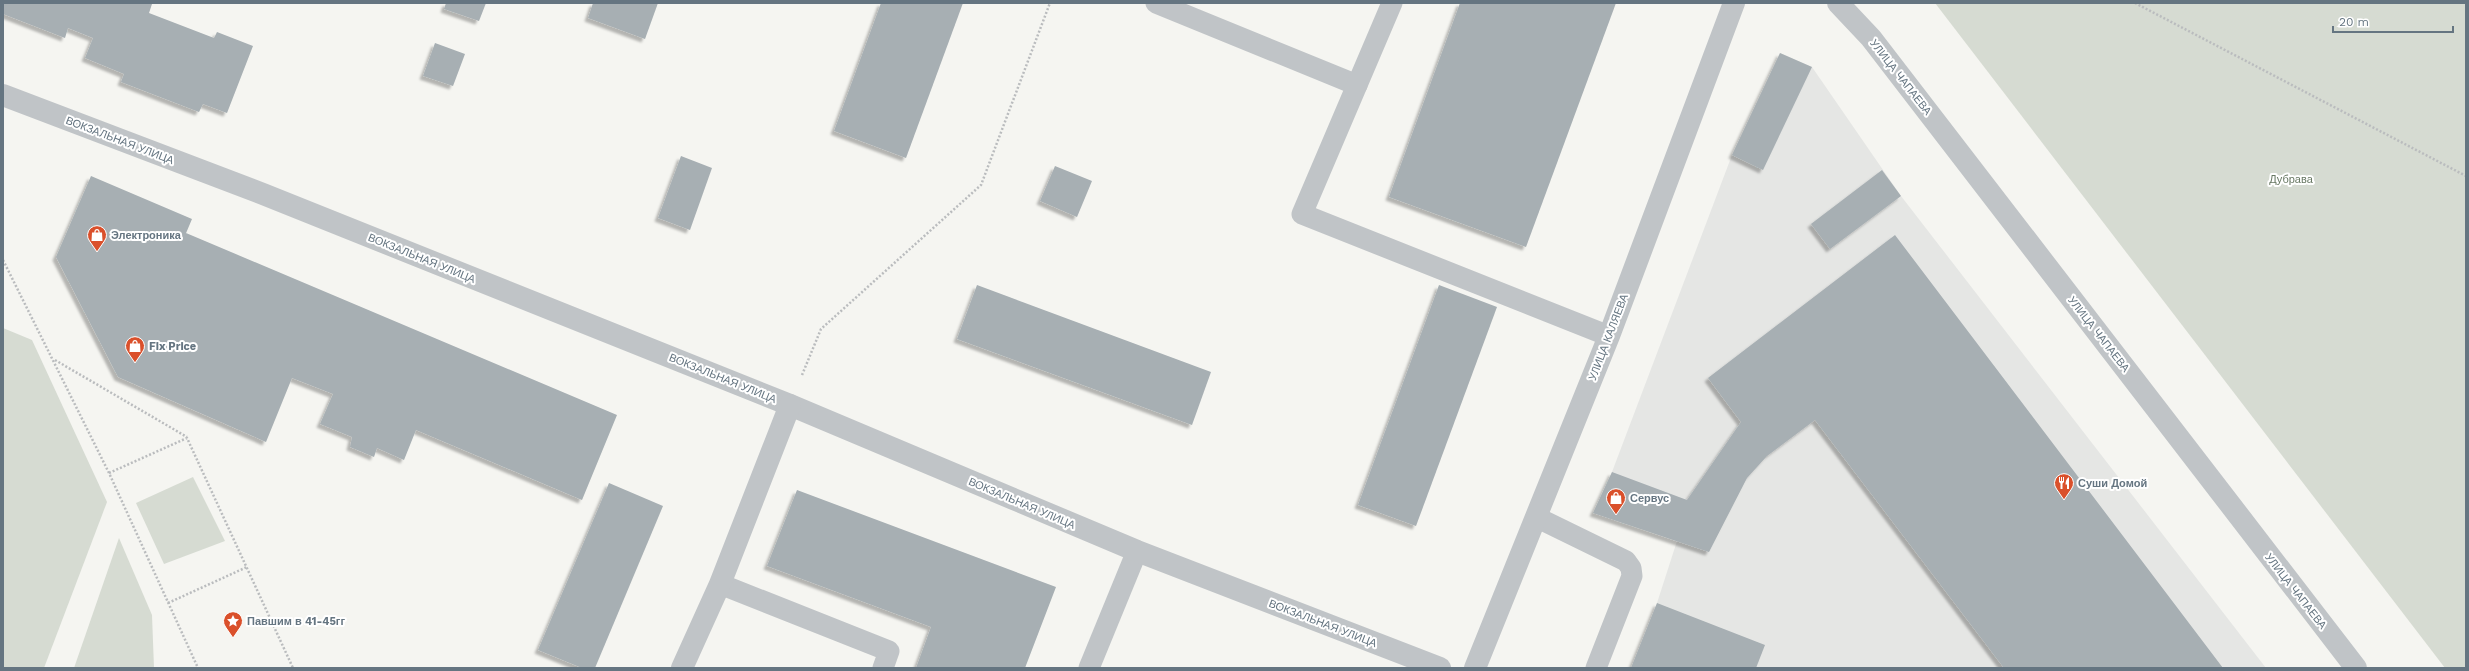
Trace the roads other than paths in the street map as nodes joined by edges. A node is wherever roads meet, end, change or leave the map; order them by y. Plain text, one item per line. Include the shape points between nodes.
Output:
1 (1156, 3) edge
2 (1392, 3) edge
3 (1734, 3) edge
4 (1838, 3) edge
5 (1357, 85) junction
6 (3, 95) edge
7 (1609, 336) junction
8 (790, 406) junction
9 (1536, 517) junction
10 (1137, 551) junction
11 (720, 584) junction
12 (682, 668) edge
13 (882, 668) edge
14 (1089, 668) edge
15 (1440, 668) edge
16 (1475, 668) edge
17 (1596, 668) edge
18 (2356, 668) edge

1 - 5 lane
2 - 5 lane
3 - 7 street, УЛИЦА КАЛЯЕВА
4 - 18 street, УЛИЦА ЧАПАЕВА via 1871,38
5 - 7 lane via 1302,214
6 - 8 street, ВОКЗАЛЬНАЯ УЛИЦА via 270,197
7 - 9 street, УЛИЦА КАЛЯЕВА
8 - 10 street, ВОКЗАЛЬНАЯ УЛИЦА
8 - 11 street
9 - 16 street, УЛИЦА КАЛЯЕВА
9 - 17 lane via 1626,561 1631,568 1632,576
10 - 14 lane
10 - 15 street, ВОКЗАЛЬНАЯ УЛИЦА
11 - 12 street
11 - 13 lane via 889,651

